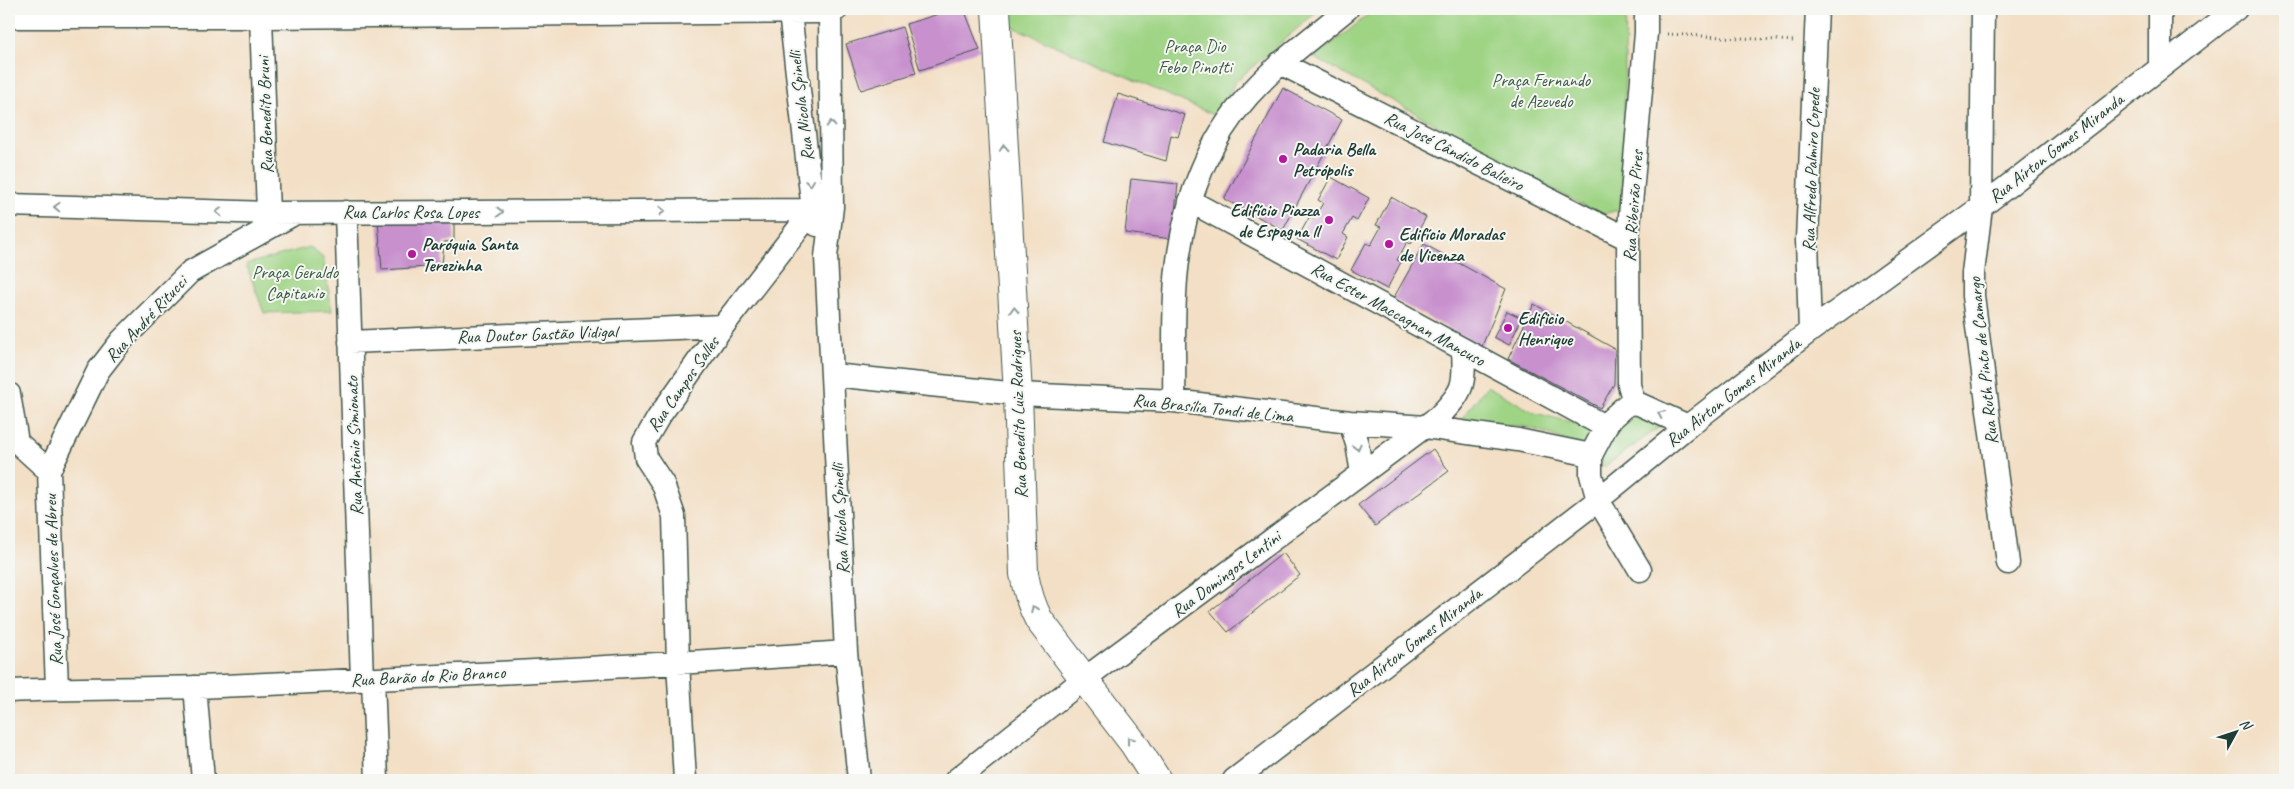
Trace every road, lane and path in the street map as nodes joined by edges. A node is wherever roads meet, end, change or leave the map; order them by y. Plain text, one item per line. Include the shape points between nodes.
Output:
1 (996, 9) edge
2 (1347, 9) edge
3 (1646, 9) edge
4 (1817, 9) edge
5 (1983, 9) edge
6 (2160, 9) edge
7 (2236, 9) edge
8 (833, 10) edge
9 (540, 12) edge
10 (790, 13) junction
11 (9, 17) edge
12 (261, 18) junction
13 (1646, 34) junction
14 (1816, 42) junction
15 (1280, 63) junction
16 (2160, 68) junction
17 (1190, 201) junction
18 (9, 205) edge
19 (1981, 206) junction
20 (823, 209) junction
21 (346, 212) junction
22 (295, 213) junction
23 (268, 214) junction
24 (1628, 239) junction
25 (723, 326) junction
26 (1810, 331) junction
27 (350, 342) junction
28 (1463, 350) junction
29 (833, 376) junction
30 (9, 394) edge
31 (1018, 394) junction
32 (1174, 401) junction
33 (1634, 402) junction
34 (1350, 422) junction
35 (1688, 426) junction
36 (1426, 427) junction
37 (1606, 427) junction
38 (1591, 455) junction
39 (48, 471) junction
40 (1362, 473) junction
41 (1598, 500) junction
42 (2008, 563) dead end
43 (1640, 570) dead end
44 (846, 652) junction
45 (678, 663) junction
46 (368, 679) junction
47 (1084, 679) junction
48 (195, 687) junction
49 (57, 688) junction
50 (9, 691) edge
51 (203, 780) edge
52 (378, 780) edge
53 (685, 780) edge
54 (859, 780) edge
55 (956, 780) edge
56 (1157, 780) edge
57 (1234, 780) edge

31 -> 1 street, Rua Benedito Luiz Rodrigues
2 - 15 street
3 - 13 street, Rua Ribeirão Pires
4 - 14 street, Rua Alfredo Palmiro Copede
5 - 19 street, Rua Ruth Pinto de Camargo
6 - 16 street
7 - 16 street, Rua Aírton Gomes Miranda
8 - 10 street
20 -> 8 street, Rua Nicola Spinelli
9 - 10 street
9 - 12 street
10 -> 20 street, Rua Nicola Spinelli
11 - 12 street
12 - 23 street, Rua Benedito Bruni
13 - 14 path
13 - 24 street, Rua Ribeirão Pires
14 - 26 street, Rua Alfredo Palmiro Copede via 1807,240
15 - 17 street via 1247,98 1208,153
15 - 24 street, Rua José Cândido Balieiro
16 - 19 street, Rua Aírton Gomes Miranda
17 - 28 street, Rua Ester Maccagnan Mancuso
17 - 32 street via 1177,269
23 -> 18 street, Rua Carlos Rosa Lopes
19 - 26 street, Rua Aírton Gomes Miranda
19 - 42 street, Rua Ruth Pinto de Camargo via 1973,273 1974,296
21 -> 20 street, Rua Carlos Rosa Lopes
20 - 25 street, Rua Campos Salles
20 - 29 street, Rua Nicola Spinelli
21 - 22 street, Rua Carlos Rosa Lopes
21 - 27 street, Rua Antônio Simionato
22 - 23 street, Rua Carlos Rosa Lopes
22 - 39 street, Rua André Ritucci via 190,272 122,340 98,371
24 - 33 street, Rua Ribeirão Pires via 1629,384
25 - 27 street, Rua Doutor Gastão Vidigal
25 - 45 street, Rua Campos Salles via 644,442 646,458 663,484 674,516
26 - 35 street, Rua Aírton Gomes Miranda
27 - 46 street, Rua Antônio Simionato
28 - 36 street, Rua Domingos Lentini via 1465,380 1461,390
28 - 37 street, Rua Ester Maccagnan Mancuso
29 - 31 street, Rua Brasília Tondi de Lima
29 - 44 street, Rua Nicola Spinelli
30 - 39 street via 17,442
31 - 32 street, Rua Brasília Tondi de Lima
47 -> 31 street, Rua Benedito Luiz Rodrigues via 1039,620 1030,603 1024,574
32 - 34 street, Rua Brasília Tondi de Lima
35 -> 33 street
33 - 37 street via 1616,413
34 - 36 street, Rua Brasília Tondi de Lima
34 -> 40 street
35 - 41 street, Rua Aírton Gomes Miranda
36 - 38 street, Rua Brasília Tondi de Lima via 1518,440
36 - 40 street, Rua Domingos Lentini
37 - 38 street
38 - 41 street via 1591,474
39 - 49 street, Rua José Gonçalves de Abreu
40 - 47 street, Rua Domingos Lentini
41 - 43 street
41 - 57 street, Rua Aírton Gomes Miranda
44 - 45 street, Rua Barão do Rio Branco
44 - 54 street, Rua Nicola Spinelli
45 - 46 street, Rua Barão do Rio Branco
45 - 53 street, Rua Campos Salles
46 - 48 street, Rua Barão do Rio Branco
46 - 52 street, Rua Antônio Simionato
47 - 55 street, Rua Domingos Lentini
56 -> 47 street, Rua Benedito Luiz Rodrigues
48 - 49 street, Rua Barão do Rio Branco
48 - 51 street
49 - 50 street, Rua Barão do Rio Branco

